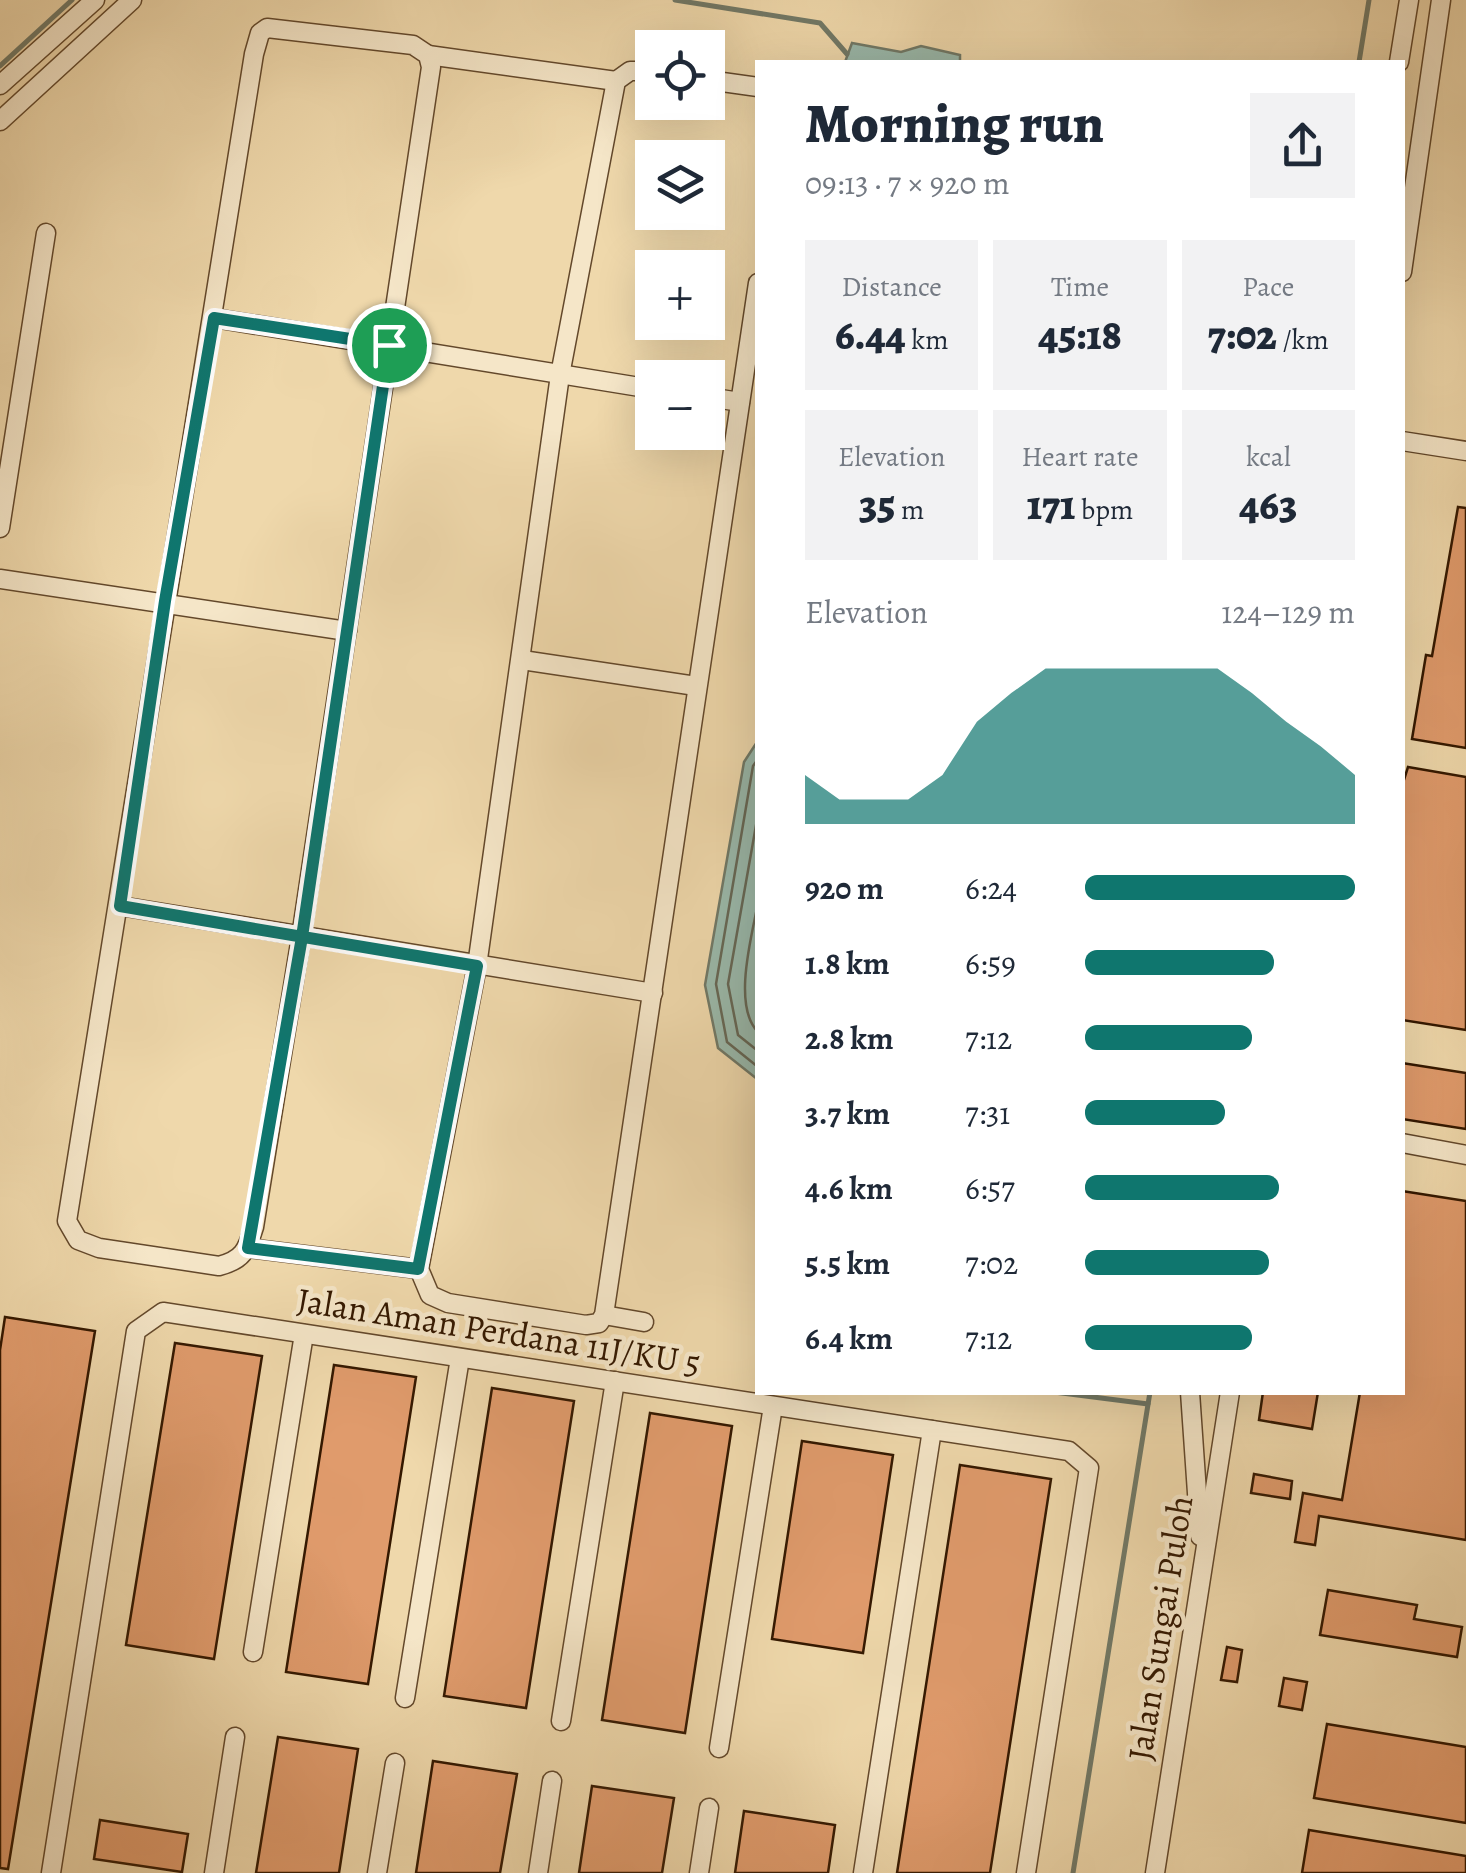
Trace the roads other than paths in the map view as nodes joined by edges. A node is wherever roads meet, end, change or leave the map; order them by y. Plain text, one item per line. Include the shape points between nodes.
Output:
1 (95, 0) edge
2 (132, 0) edge
3 (1409, 0) edge
4 (1442, 0) edge
5 (428, 55) junction
6 (1399, 60) edge
7 (635, 71) edge
8 (616, 81) junction
9 (725, 82) edge
10 (0, 85) edge
11 (755, 87) edge
12 (0, 121) edge
13 (46, 232) dead end
14 (1405, 252) edge
15 (755, 303) edge
16 (214, 318) junction
17 (389, 345) junction
18 (560, 375) junction
19 (635, 386) edge
20 (725, 400) edge
21 (740, 402) junction
22 (1405, 441) edge
23 (1466, 451) edge
24 (0, 528) edge
25 (0, 579) edge
26 (165, 601) junction
27 (348, 631) junction
28 (522, 660) junction
29 (696, 686) junction
30 (120, 906) junction
31 (302, 937) junction
32 (477, 966) junction
33 (653, 993) junction
34 (1405, 1144) edge
35 (1466, 1155) edge
36 (248, 1248) junction
37 (418, 1269) junction
38 (604, 1314) junction
39 (644, 1322) dead end
40 (304, 1334) junction
41 (460, 1358) junction
42 (615, 1382) junction
43 (1190, 1395) edge
44 (1230, 1395) edge
45 (773, 1406) junction
46 (932, 1430) junction
47 (1202, 1567) junction
48 (253, 1652) dead end
49 (405, 1698) dead end
50 (561, 1721) dead end
51 (235, 1738) dead end
52 (719, 1748) dead end
53 (394, 1763) dead end
54 (552, 1782) dead end
55 (709, 1808) dead end
56 (51, 1873) edge
57 (214, 1873) edge
58 (377, 1873) edge
59 (538, 1873) edge
60 (699, 1873) edge
61 (862, 1873) edge
62 (1026, 1873) edge
63 (1155, 1873) edge

1 - 10 street
2 - 12 street
3 - 6 street
4 - 14 street
5 - 8 street
5 - 16 street via 413,46 356,38 280,28 260,32
5 - 17 street
7 - 8 street
8 - 18 street
9 - 11 street
13 - 24 street
15 - 21 street
16 - 17 street
16 - 26 street
17 - 18 street
17 - 27 street
18 - 19 street
18 - 28 street
20 - 21 street
21 - 29 street
22 - 23 street
25 - 26 street
26 - 27 street
26 - 30 street
27 - 31 street
28 - 29 street
28 - 32 street
29 - 33 street
30 - 31 street
30 - 36 street via 67,1221 78,1240 99,1248 202,1264 237,1262
31 - 32 street
31 - 36 street
32 - 33 street
32 - 37 street
33 - 38 street
34 - 35 street
36 - 37 street
37 - 38 street via 430,1295 448,1304 586,1326 599,1324
38 - 39 street
40 - 41 street, Jalan Aman Perdana 11J/KU 5
40 - 48 street
40 - 56 street, Jalan Aman Perdana 11J/KU 5 via 163,1312 136,1331
41 - 42 street, Jalan Aman Perdana 11J/KU 5
41 - 49 street
42 - 45 street, Jalan Aman Perdana 11J/KU 5
42 - 50 street
43 - 47 street
44 - 47 street, Jalan Sungai Puloh
45 - 46 street, Jalan Aman Perdana 11J/KU 5
45 - 52 street
46 - 61 street
46 - 62 street, Jalan Aman Perdana 11J/KU 5 via 1070,1451 1089,1468
47 - 63 street, Jalan Sungai Puloh
51 - 57 street
53 - 58 street
54 - 59 street
55 - 60 street

